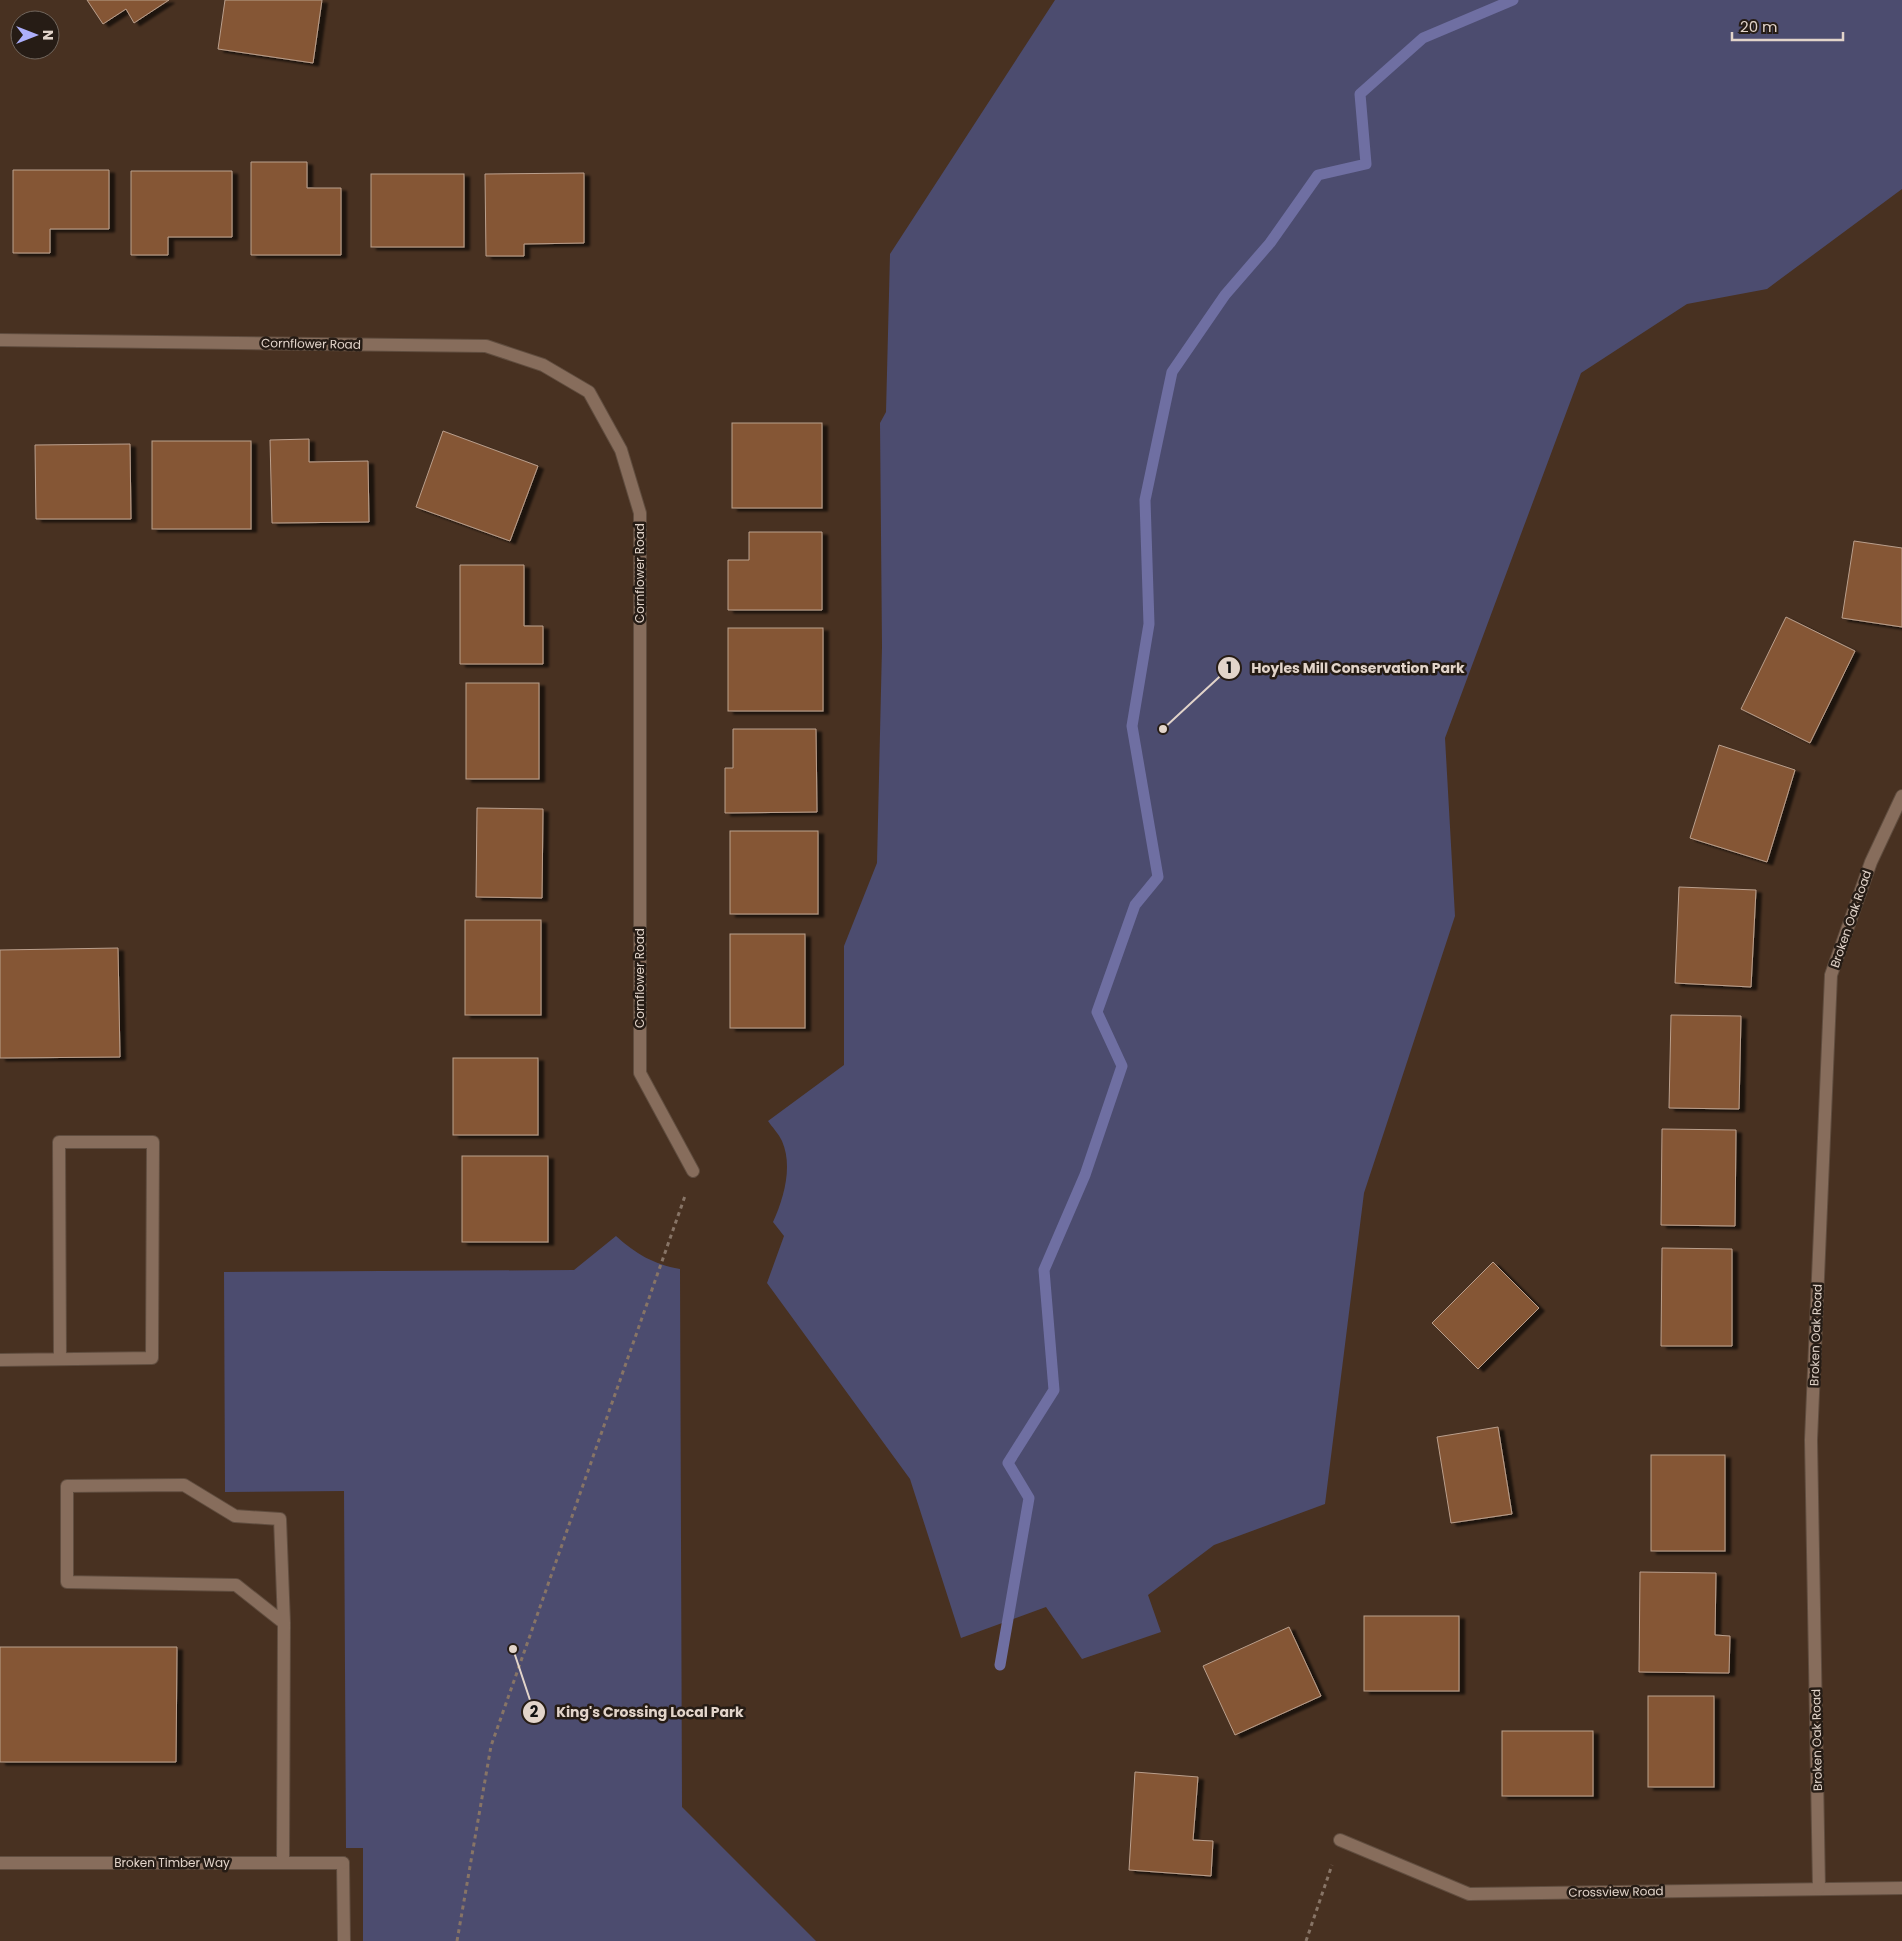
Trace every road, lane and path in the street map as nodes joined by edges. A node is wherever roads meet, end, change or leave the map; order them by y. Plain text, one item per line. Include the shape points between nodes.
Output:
1 (0, 340) edge
2 (1902, 796) edge
3 (693, 1171) joint
4 (60, 1359) junction
5 (0, 1360) edge
6 (284, 1623) junction
7 (1340, 1840) joint
8 (0, 1863) edge
9 (283, 1863) junction
10 (1820, 1888) junction
11 (1902, 1888) edge
12 (344, 1941) edge
13 (457, 1941) edge
14 (1306, 1941) edge

1 - 3 street, Cornflower Road via 486,346 542,365 589,392 621,450 640,513 640,1073
2 - 10 street, Broken Oak Road via 1871,862 1831,975 1812,1440
3 - 13 path via 491,1746
4 - 4 street via 152,1358 153,1142 59,1142
4 - 5 street
6 - 6 street via 236,1584 67,1582 67,1486 184,1485 235,1516 280,1519
6 - 9 street
7 - 10 street, Crossview Road via 1469,1894
7 - 14 path
8 - 9 street, Broken Timber Way
9 - 12 street, Broken Timber Way via 343,1863
10 - 11 street, Crossview Road

